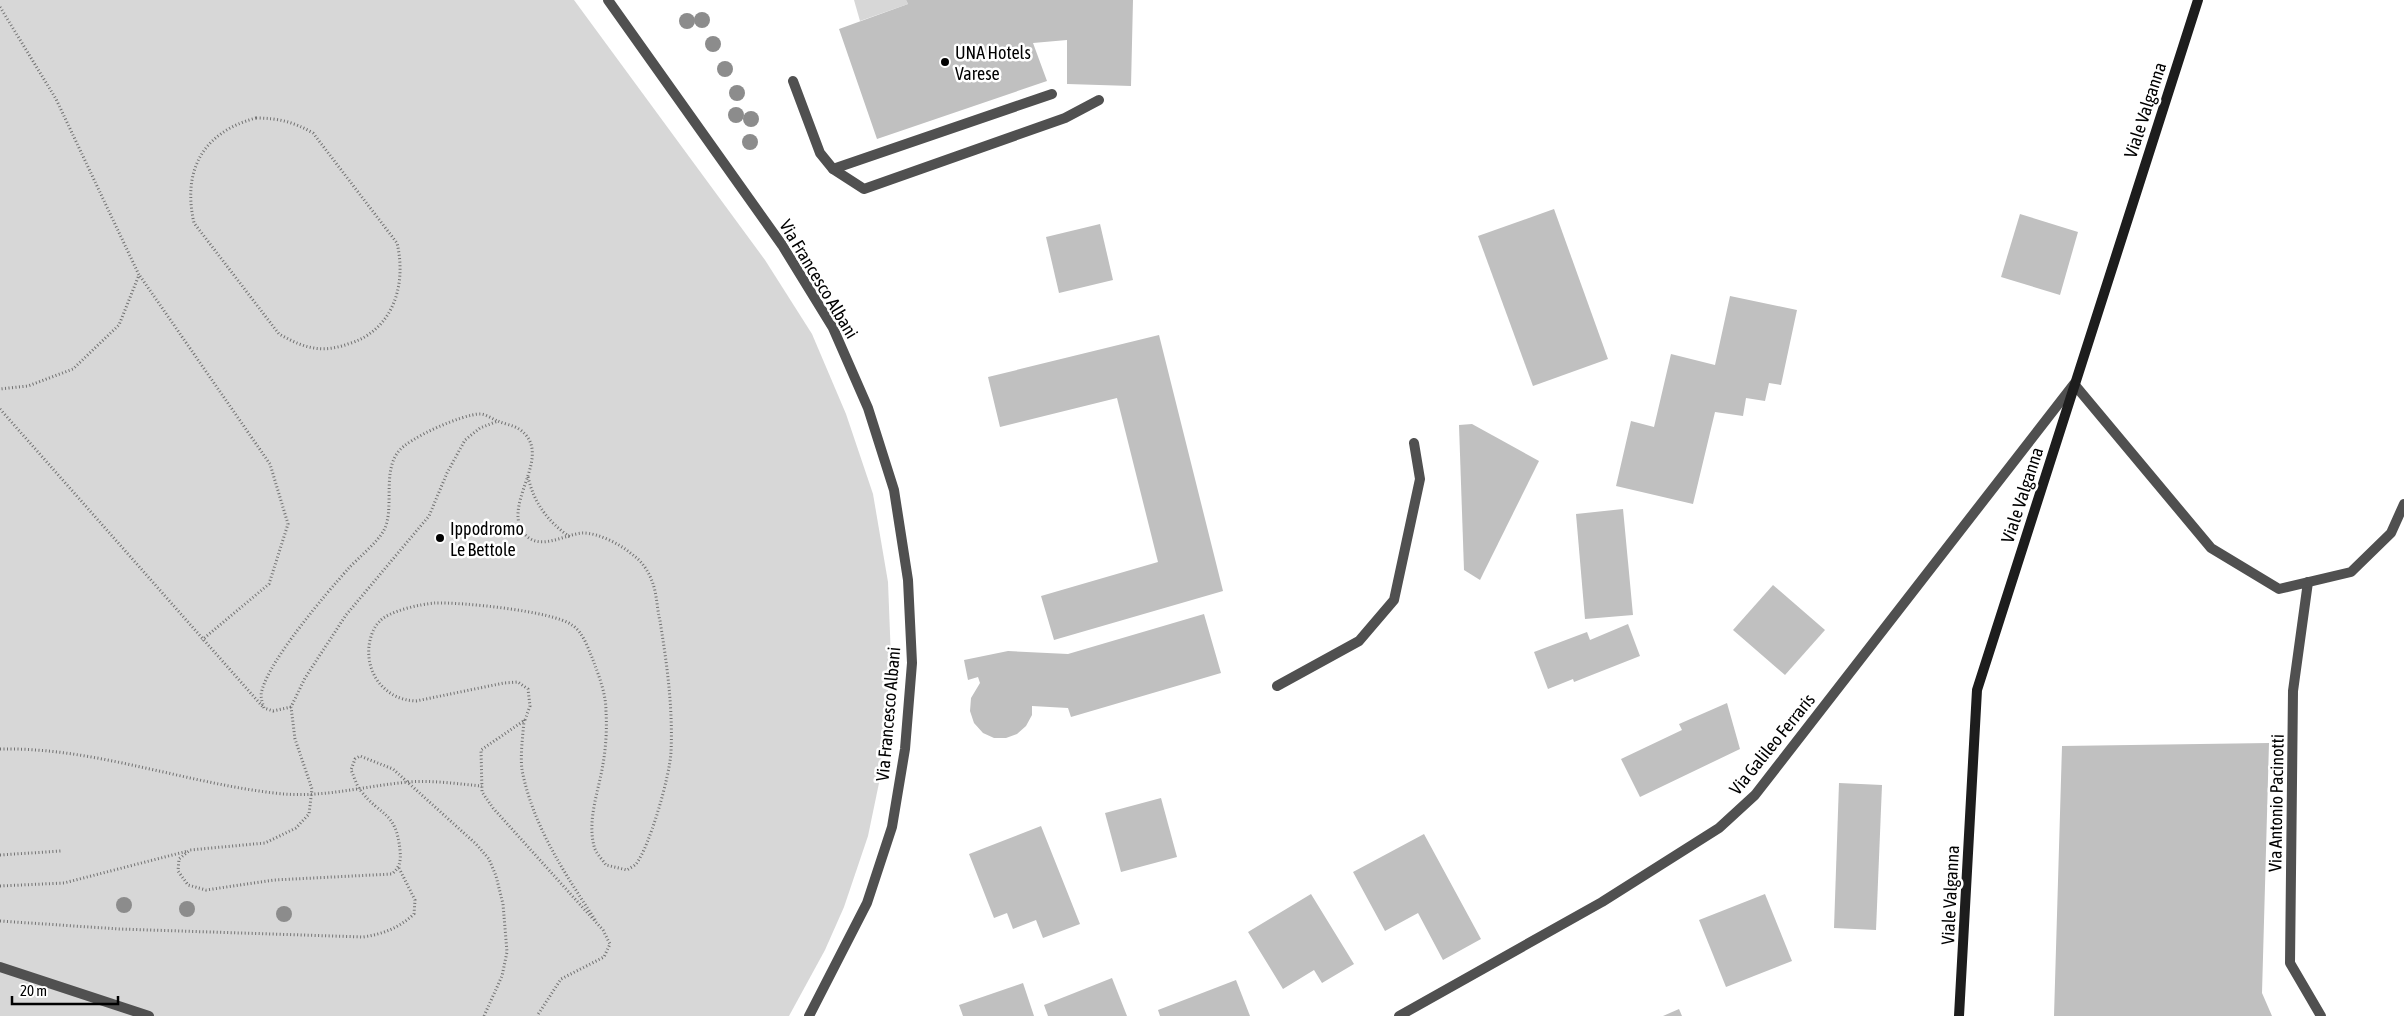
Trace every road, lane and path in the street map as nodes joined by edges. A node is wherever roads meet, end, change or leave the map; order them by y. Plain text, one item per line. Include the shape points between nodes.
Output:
1 (608, 0) edge
2 (2198, 0) edge
3 (0, 7) edge
4 (792, 81) dead end
5 (1052, 94) dead end
6 (1099, 100) dead end
7 (833, 169) junction
8 (140, 275) junction
9 (279, 334) joint
10 (2074, 384) junction
11 (0, 389) edge
12 (0, 409) edge
13 (498, 421) junction
14 (1414, 443) dead end
15 (528, 476) junction
16 (2404, 504) edge
17 (570, 537) junction
18 (2308, 582) junction
19 (202, 640) junction
20 (1277, 686) dead end
21 (291, 707) junction
22 (264, 708) junction
23 (524, 720) junction
24 (0, 750) edge
25 (408, 782) junction
26 (482, 786) junction
27 (360, 790) junction
28 (311, 796) junction
29 (190, 850) junction
30 (61, 851) dead end
31 (0, 855) edge
32 (399, 868) junction
33 (0, 886) edge
34 (0, 921) edge
35 (602, 930) junction
36 (0, 967) edge
37 (1411, 1013) edge
38 (484, 1015) edge
39 (149, 1016) edge
40 (537, 1016) edge
41 (810, 1016) edge
42 (1399, 1016) edge
43 (1959, 1016) edge
44 (2321, 1016) edge

1 - 41 street, Via Francesco Albani via 782,245 832,328 868,408 894,490 908,580 912,663 905,749 892,828 867,903
2 - 10 main road, Viale Valganna
3 - 8 path via 56,100
4 - 7 street via 820,153
5 - 7 street
6 - 7 street via 1065,118 864,189
8 - 11 path via 120,325 73,370 28,386
8 - 19 path via 270,464 288,524 269,584
9 - 9 path via 315,348 335,348 372,333 396,302 402,263 397,243 313,132 276,118 256,118 225,130 205,148 190,184 190,204 194,223
10 - 18 street via 2211,548 2278,588
10 - 37 street, Via Galileo Ferraris via 1755,795 1719,828 1602,902
10 - 43 main road, Viale Valganna via 1977,690
12 - 19 path
13 - 15 path via 520,429 532,445
13 - 21 path via 480,428 465,440 429,516 346,614 305,678
13 - 22 path via 482,414 466,415 431,430 398,452 389,478 384,530 342,577 278,660 262,689
14 - 20 street via 1420,479 1394,600 1359,642
15 - 17 path via 532,492 545,515
15 - 17 path via 517,512 522,531 532,539 547,542
16 - 18 street via 2391,533 2351,572
17 - 23 path via 583,533 600,536 634,556 653,584 668,671 671,754 662,798 636,864 627,870 606,865 594,847 592,822 603,763 606,709 601,681 586,643 574,626 561,618 528,611 435,603 391,613 378,622 370,636 368,660 373,676 388,691 406,701 416,701 504,682 518,682 528,689 530,706
18 - 44 street, Via Antonio Pacinotti via 2293,691 2290,963
19 - 22 path
21 - 22 path via 273,711
21 - 28 path via 295,739 312,789
23 - 26 path via 481,750
23 - 35 path via 522,769 540,824 555,859
24 - 28 path via 36,748 180,777
25 - 26 path
25 - 27 path
25 - 27 path via 393,769 360,756 355,759 351,770
25 - 38 path via 476,844 489,859 496,876 503,904 507,952 502,976
26 - 35 path via 482,792 493,808
27 - 28 path
27 - 32 path via 386,814 398,831
28 - 29 path via 309,814 296,828 265,843
29 - 32 path via 179,859 178,871 188,885 206,890 274,880 392,874
29 - 33 path via 64,883
30 - 31 path
32 - 34 path via 415,900 414,914 403,924 381,934 363,937 119,929
35 - 40 path via 610,944 604,957 561,979
36 - 39 street
37 - 42 street, Via Galileo Ferraris

